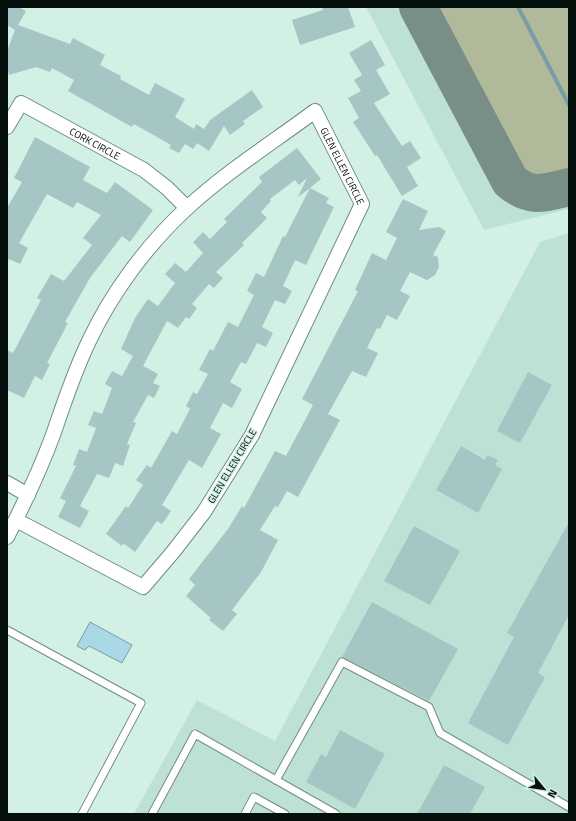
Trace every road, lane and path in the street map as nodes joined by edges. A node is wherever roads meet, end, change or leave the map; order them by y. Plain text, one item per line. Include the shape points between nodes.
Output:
1 (7, 127) edge
2 (187, 208) junction
3 (7, 483) edge
4 (28, 495) junction
5 (16, 520) junction
6 (7, 537) edge
7 (7, 630) edge
8 (276, 780) junction
9 (569, 806) edge
10 (82, 814) edge
11 (152, 814) edge
12 (245, 814) edge
13 (285, 814) edge
14 (336, 814) edge

1 - 2 street, CORK CIRCLE via 21,102 144,170
2 - 4 street, GLEN ELLEN CIRCLE via 135,266 108,305 73,376 53,435
2 - 5 street, GLEN ELLEN CIRCLE via 315,111 362,204 252,435 204,512 143,587
3 - 4 street
4 - 5 street, GLEN ELLEN CIRCLE
5 - 6 street, GLEN ELLEN CIRCLE
7 - 10 lane via 141,703
8 - 9 lane via 342,662 430,708 440,733
8 - 11 lane via 195,734
8 - 14 lane
12 - 13 lane via 254,797

